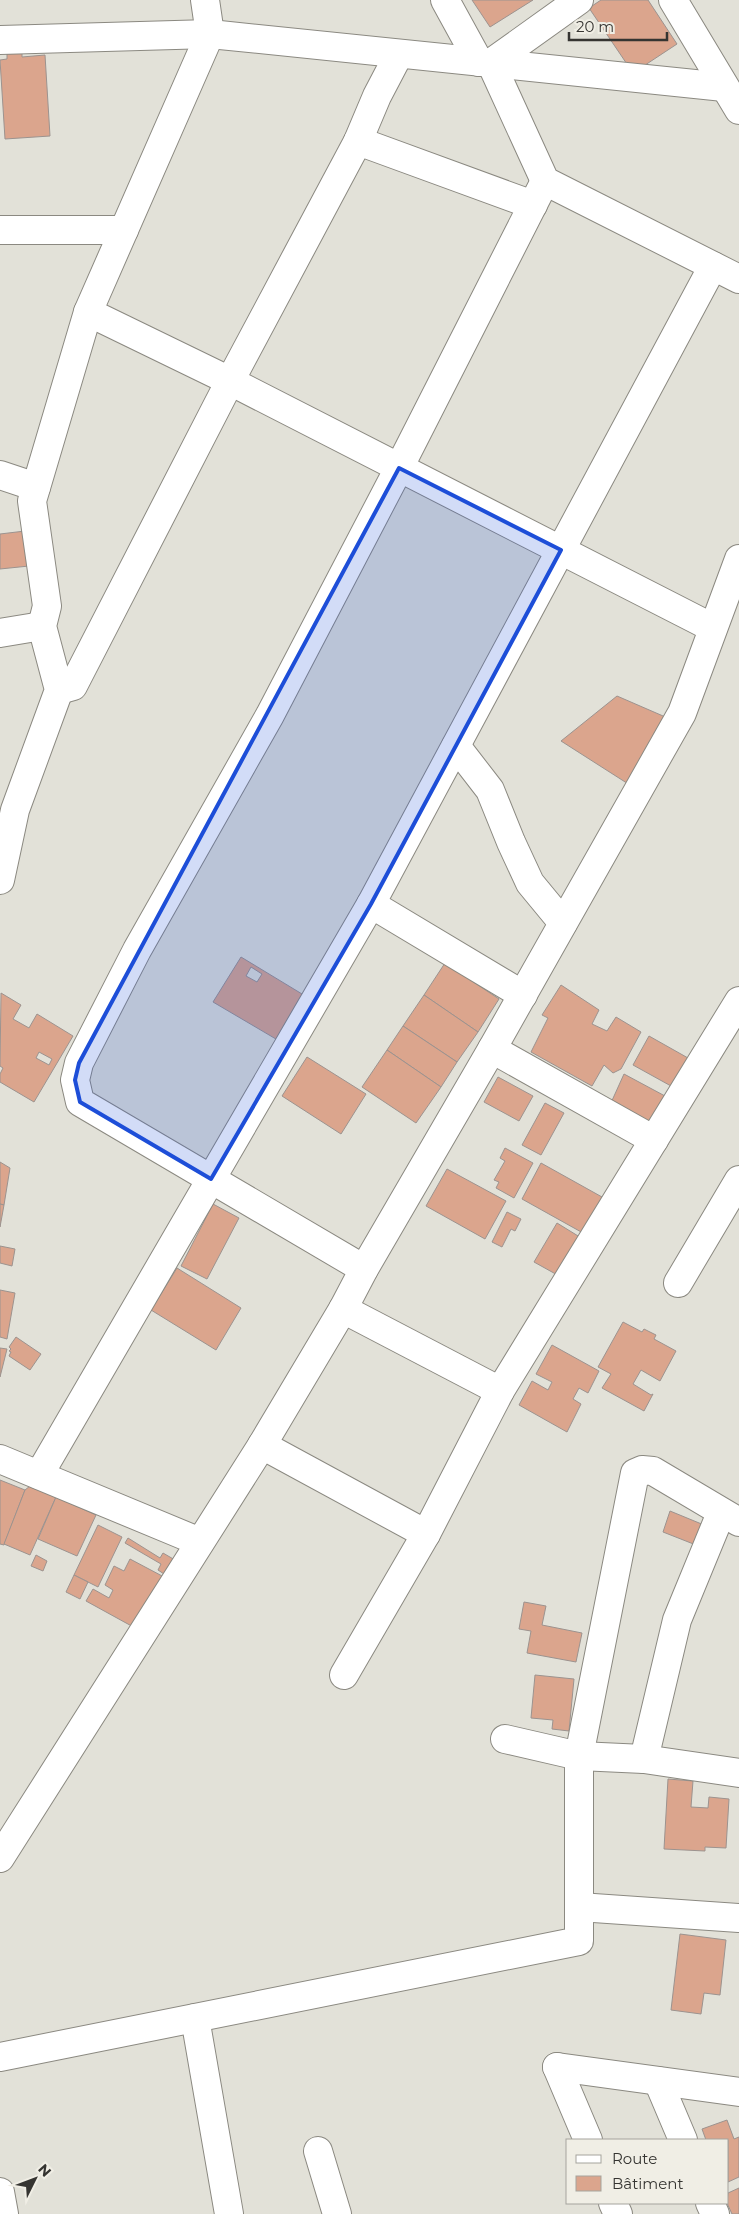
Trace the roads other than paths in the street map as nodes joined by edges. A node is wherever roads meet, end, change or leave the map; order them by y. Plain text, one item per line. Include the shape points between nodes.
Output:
1 (205, 0) edge
2 (445, 0) edge
3 (579, 0) edge
4 (673, 0) edge
5 (210, 34) junction
6 (0, 40) edge
7 (399, 54) junction
8 (485, 62) junction
9 (724, 86) junction
10 (739, 110) edge
11 (358, 141) junction
12 (545, 181) junction
13 (533, 206) junction
14 (0, 230) edge
15 (124, 230) junction
16 (713, 266) junction
17 (739, 280) edge
18 (88, 312) junction
19 (230, 381) junction
20 (400, 468) junction
21 (0, 475) edge
22 (36, 487) junction
23 (561, 550) junction
24 (739, 559) edge
25 (42, 626) junction
26 (713, 628) junction
27 (0, 633) edge
28 (59, 690) junction
29 (456, 746) junction
30 (8, 811) edge
31 (0, 880) edge
32 (371, 904) junction
33 (563, 923) junction
34 (523, 994) junction
35 (739, 1001) edge
36 (492, 1049) junction
37 (654, 1140) junction
38 (211, 1180) junction
39 (739, 1180) edge
40 (364, 1269) junction
41 (678, 1283) dead end
42 (343, 1309) junction
43 (500, 1391) junction
44 (262, 1445) junction
45 (0, 1459) edge
46 (39, 1475) junction
47 (730, 1518) edge
48 (426, 1534) junction
49 (200, 1542) junction
50 (344, 1675) dead end
51 (505, 1739) dead end
52 (579, 1756) junction
53 (644, 1759) junction
54 (739, 1773) edge
55 (0, 1858) edge
56 (579, 1906) junction
57 (739, 1918) edge
58 (195, 2018) junction
59 (0, 2057) edge
60 (658, 2081) junction
61 (739, 2092) edge
62 (588, 2139) edge
63 (683, 2139) edge
64 (318, 2151) dead end
65 (0, 2192) edge
66 (4, 2214) edge
67 (229, 2214) edge
68 (337, 2214) edge

1 - 5 street
2 - 8 street
3 - 8 street
4 - 9 street
5 - 6 street
5 - 7 street
5 - 15 street
7 - 8 street
7 - 11 street
8 - 9 street
8 - 12 street
9 - 10 street
11 - 13 street
11 - 19 street
12 - 13 street
12 - 16 street
13 - 20 street
14 - 15 street
15 - 18 street
16 - 17 street
16 - 23 street
18 - 19 street
18 - 22 street
19 - 20 street
19 - 28 street via 72,686
20 - 23 street
20 - 38 street via 270,715 137,950 79,1064 75,1080 80,1102
21 - 22 street
22 - 25 street via 32,501 47,606
23 - 26 street
23 - 29 street
24 - 26 street
25 - 27 street
25 - 28 street
26 - 33 street via 682,713
28 - 30 street
29 - 32 street
29 - 33 street via 490,790 530,883
30 - 31 street
32 - 34 street
32 - 38 street
33 - 34 street
34 - 36 street
35 - 37 street
36 - 37 street
36 - 40 street
37 - 43 street
38 - 40 street
38 - 46 street
39 - 41 street
40 - 42 street
42 - 43 street
42 - 44 street
43 - 48 street
44 - 48 street
44 - 49 street
45 - 46 street
46 - 49 street
47 - 52 street via 653,1471 634,1473
47 - 53 street via 678,1620
48 - 50 street
49 - 55 street
51 - 52 street
52 - 53 street
52 - 56 street
53 - 54 street
56 - 57 street
56 - 58 street via 579,1941
58 - 59 street
58 - 67 street
60 - 61 street
60 - 62 street via 557,2067
60 - 63 street
64 - 68 street
65 - 66 street

